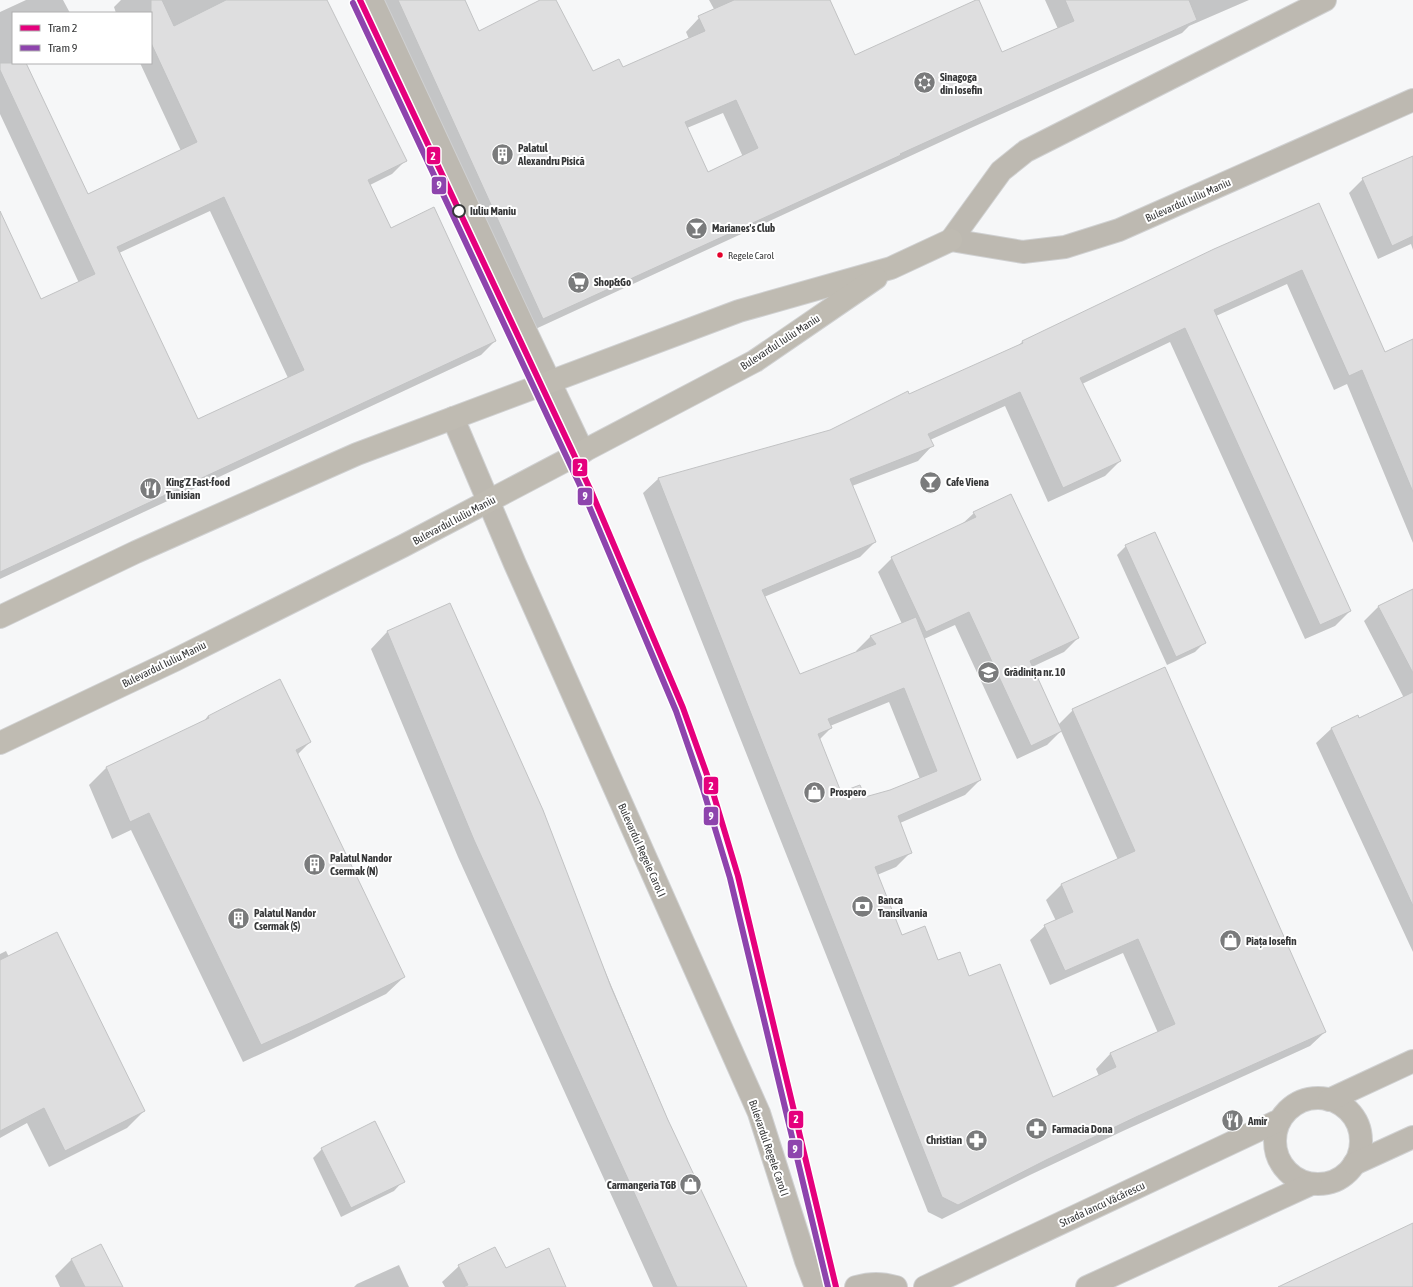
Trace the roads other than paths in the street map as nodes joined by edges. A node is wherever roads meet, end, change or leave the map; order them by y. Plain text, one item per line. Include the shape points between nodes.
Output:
1 (372, 0) edge
2 (1325, 0) edge
3 (1413, 100) edge
4 (951, 240) junction
5 (891, 268) junction
6 (550, 382) junction
7 (453, 418) junction
8 (583, 452) junction
9 (488, 502) junction
10 (0, 617) edge
11 (0, 743) edge
12 (1413, 1061) edge
13 (1329, 1100) junction
14 (1280, 1120) junction
15 (1413, 1137) edge
16 (1354, 1164) junction
17 (1311, 1184) junction
18 (816, 1287) edge
19 (856, 1287) edge
20 (896, 1287) edge
21 (925, 1287) edge
22 (1087, 1287) edge

1 - 6 street
2 - 4 street, Bulevardul Iuliu Maniu via 1026,151 1001,170
3 - 4 street, Bulevardul Iuliu Maniu via 1119,230 1065,247 1023,252
4 - 5 main road, Bulevardul Iuliu Maniu
5 - 6 main road, Bulevardul Iuliu Maniu via 739,312
5 - 8 main road, Bulevardul Iuliu Maniu via 755,361
6 - 7 main road, Bulevardul Iuliu Maniu
6 - 8 street
7 - 9 street, Bulevardul Regele Carol I
7 - 10 main road, Bulevardul Iuliu Maniu via 357,454 136,552
8 - 9 main road, Bulevardul Iuliu Maniu
9 - 11 main road, Bulevardul Iuliu Maniu via 175,660
9 - 18 street, Bulevardul Regele Carol I via 759,1113
12 - 13 street
13 - 14 street via 1315,1098 1301,1101 1289,1109
13 - 16 street via 1343,1106 1354,1118 1360,1133 1360,1149
14 - 17 street via 1275,1136 1278,1157 1283,1167 1296,1178
14 - 21 street, Strada Iancu Văcărescu
15 - 16 street
16 - 17 street via 1335,1180
17 - 22 street
19 - 20 street via 883,1284

